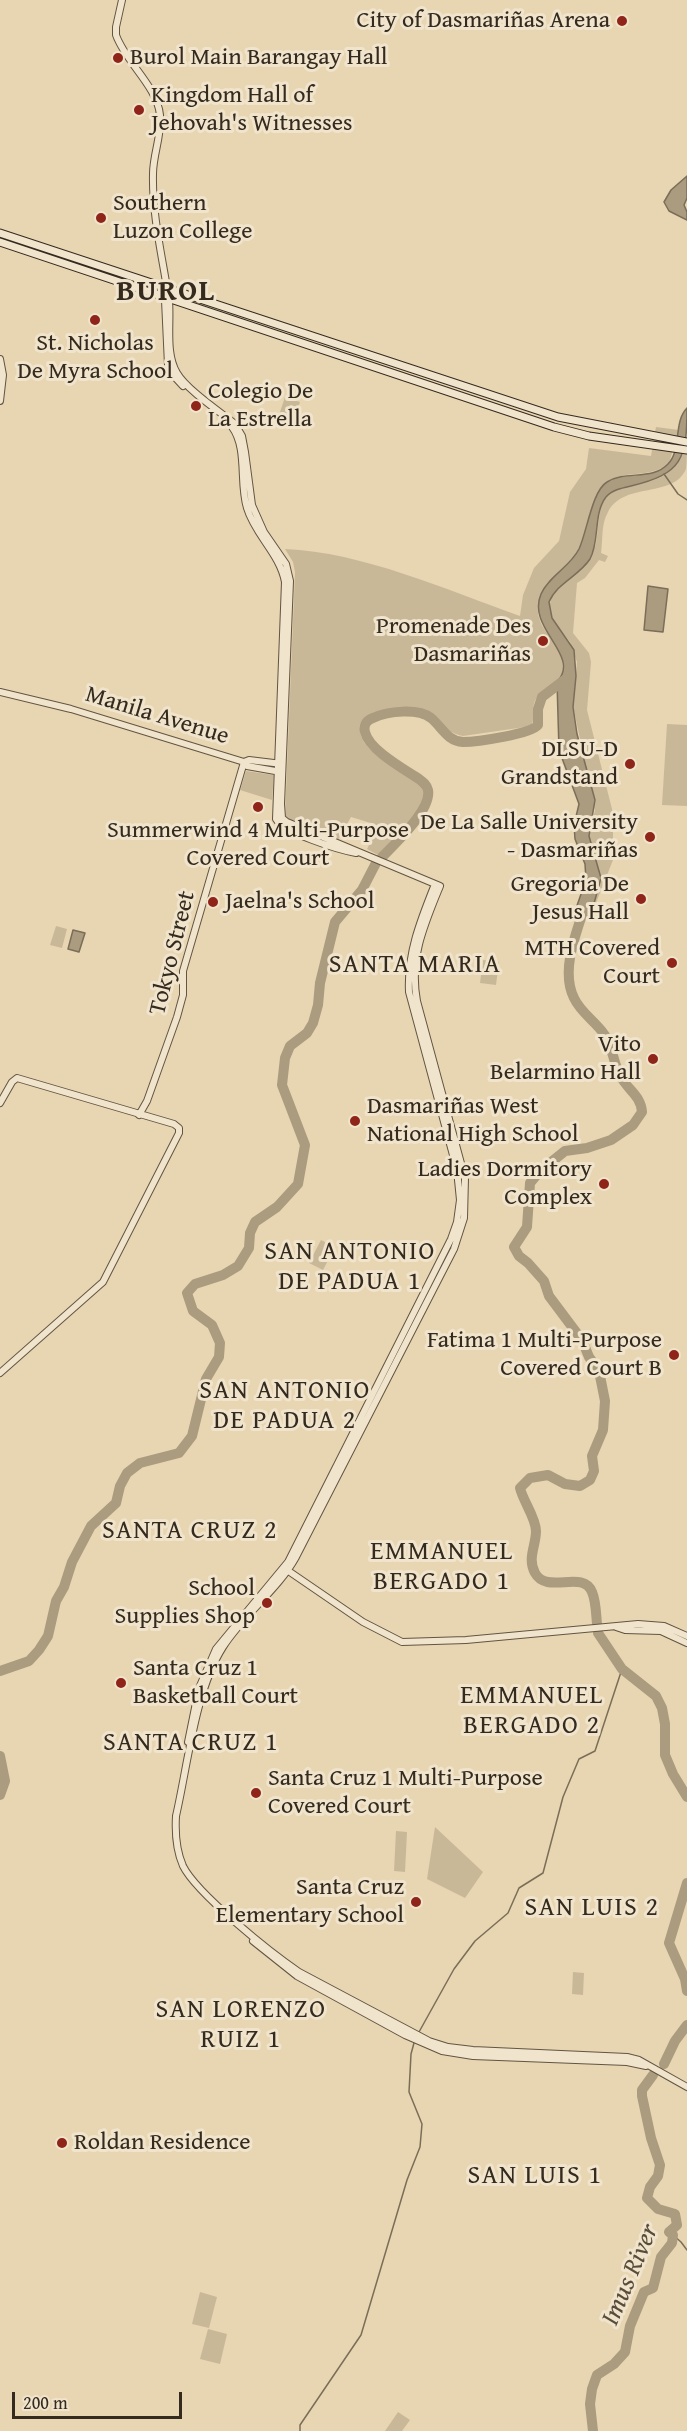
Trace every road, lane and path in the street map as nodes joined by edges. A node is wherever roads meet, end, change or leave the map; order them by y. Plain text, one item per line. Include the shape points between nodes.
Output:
1 (122, 0) edge
2 (0, 233) edge
3 (0, 242) edge
4 (166, 287) junction
5 (166, 297) junction
6 (282, 326) junction
7 (279, 335) junction
8 (0, 359) edge
9 (0, 401) edge
10 (654, 441) junction
11 (687, 442) edge
12 (687, 450) edge
13 (0, 692) edge
14 (244, 762) junction
15 (280, 768) junction
16 (0, 1102) edge
17 (139, 1115) junction
18 (0, 1373) edge
19 (286, 1569) junction
20 (614, 1627) junction
21 (687, 1636) edge
22 (687, 1643) edge
23 (673, 2078) junction
24 (687, 2081) edge
25 (687, 2087) edge

1 - 4 street via 117,39 155,97 160,115 153,181
2 - 4 main road
3 - 5 main road
4 - 5 street
4 - 6 main road
5 - 7 main road
5 - 15 street via 166,358 171,373 236,432 246,507 285,582
6 - 7 main road
6 - 10 main road via 558,417
7 - 10 main road via 554,427 589,436
8 - 9 street
10 - 11 main road
10 - 12 main road
13 - 14 street, Manila Avenue via 71,709
14 - 15 street, Manila Avenue via 247,766
14 - 17 street, Tokyo Street via 183,971 183,995 177,1017
15 - 19 street via 275,803 278,823 437,885 417,945 414,981 465,1178 466,1200 454,1249
16 - 17 street via 17,1078
17 - 18 street via 174,1124 179,1133 103,1282
19 - 20 street via 363,1622 402,1642
19 - 23 street via 230,1638 207,1681 176,1816 175,1835 187,1872 200,1889 283,1961 428,2044 473,2050 627,2057
20 - 21 street via 657,1624
20 - 22 street via 662,1631
23 - 24 street
23 - 25 street

